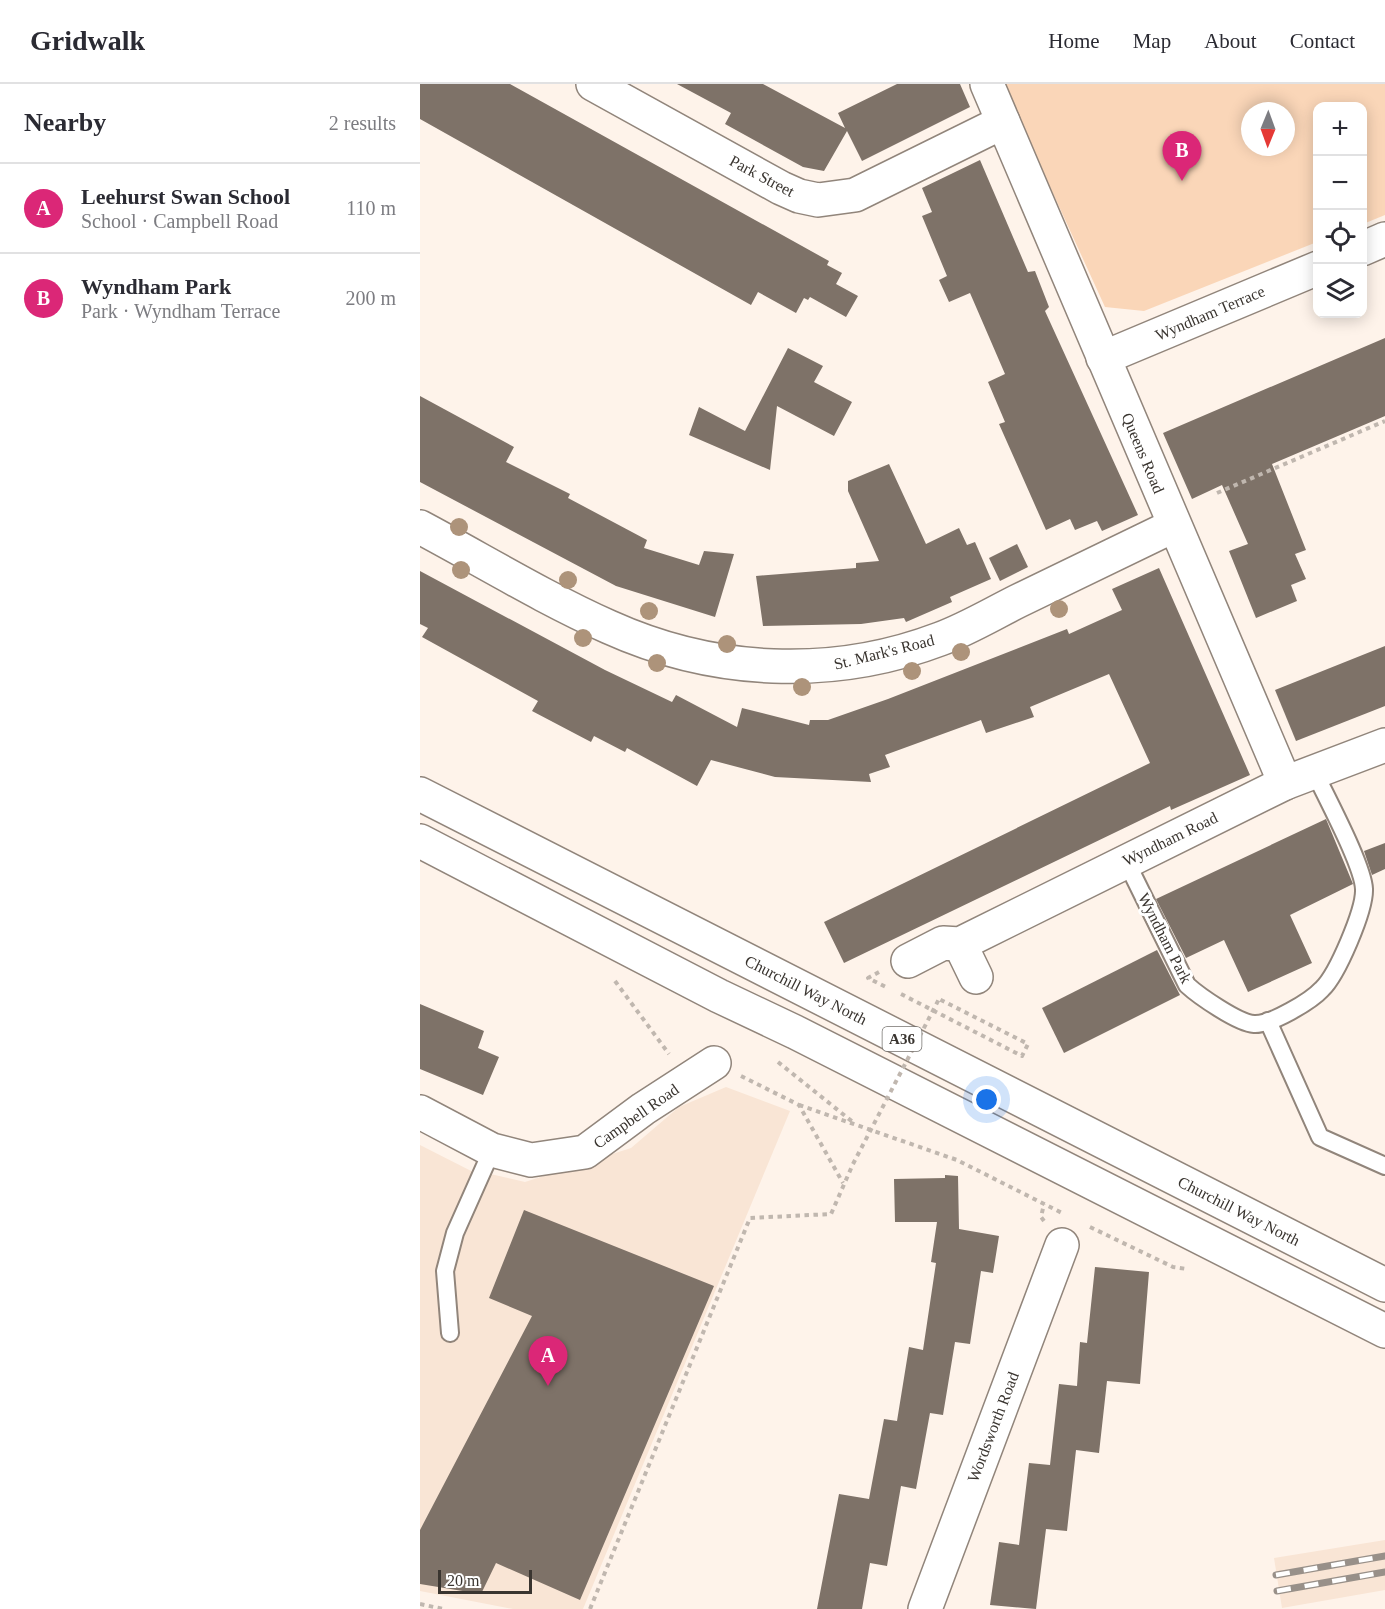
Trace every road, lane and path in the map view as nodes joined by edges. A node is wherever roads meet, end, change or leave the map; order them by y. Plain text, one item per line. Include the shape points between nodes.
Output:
1 (593, 84) edge
2 (987, 84) edge
3 (1003, 122) junction
4 (1385, 239) edge
5 (1367, 247) edge
6 (1313, 270) edge
7 (1103, 358) junction
8 (1385, 422) edge
9 (1217, 493) dead end
10 (1173, 526) junction
11 (420, 527) edge
12 (1385, 745) edge
13 (1299, 777) junction
14 (420, 794) edge
15 (420, 841) edge
16 (1126, 861) junction
17 (960, 944) junction
18 (909, 961) joint
19 (612, 977) dead end
20 (976, 977) dead end
21 (889, 988) dead end
22 (899, 993) dead end
23 (1268, 1021) junction
24 (774, 1060) dead end
25 (701, 1071) junction
26 (800, 1105) junction
27 (420, 1112) edge
28 (857, 1125) junction
29 (492, 1150) junction
30 (1385, 1166) edge
31 (844, 1184) junction
32 (1072, 1229) junction
33 (1193, 1270) dead end
34 (1385, 1285) edge
35 (1385, 1331) edge
36 (450, 1333) dead end
37 (420, 1604) edge
38 (443, 1609) edge
39 (590, 1609) edge
40 (925, 1609) edge

1 - 3 main road, Park Street via 780,188 818,200 837,199 868,189
2 - 3 main road, Queens Road
3 - 7 main road, Queens Road
4 - 5 main road
6 - 7 main road, Wyndham Terrace
7 - 10 main road, Queens Road
8 - 9 path
10 - 11 main road, St. Mark's Road via 940,639 852,663 814,667 717,661 659,645 609,627
10 - 13 main road, Queens Road
12 - 13 main road, Wyndham Road
13 - 16 main road, Wyndham Road
13 - 23 lane via 1362,876 1362,904 1332,976 1323,988 1309,1001
14 - 34 main road, Churchill Way North / A36
15 - 35 main road, A36
16 - 17 main road, Wyndham Road
16 - 23 lane, Wyndham Park via 1187,985 1242,1020 1252,1024
17 - 18 main road, Wyndham Road via 943,943
17 - 20 main road
18 - 21 path via 868,978
19 - 25 path
22 - 31 path, bridge via 1022,1056 1028,1044 939,999 853,1164
23 - 30 lane via 1320,1137
24 - 28 path
25 - 26 path
25 - 29 main road, Campbell Road via 585,1152 531,1160
26 - 28 path
26 - 31 path
27 - 29 main road, Campbell Road
28 - 32 path via 957,1160
29 - 36 lane via 455,1233 445,1271
31 - 39 path via 831,1214 750,1218
32 - 33 path via 1173,1267
32 - 40 main road, Wordsworth Road
37 - 38 path

